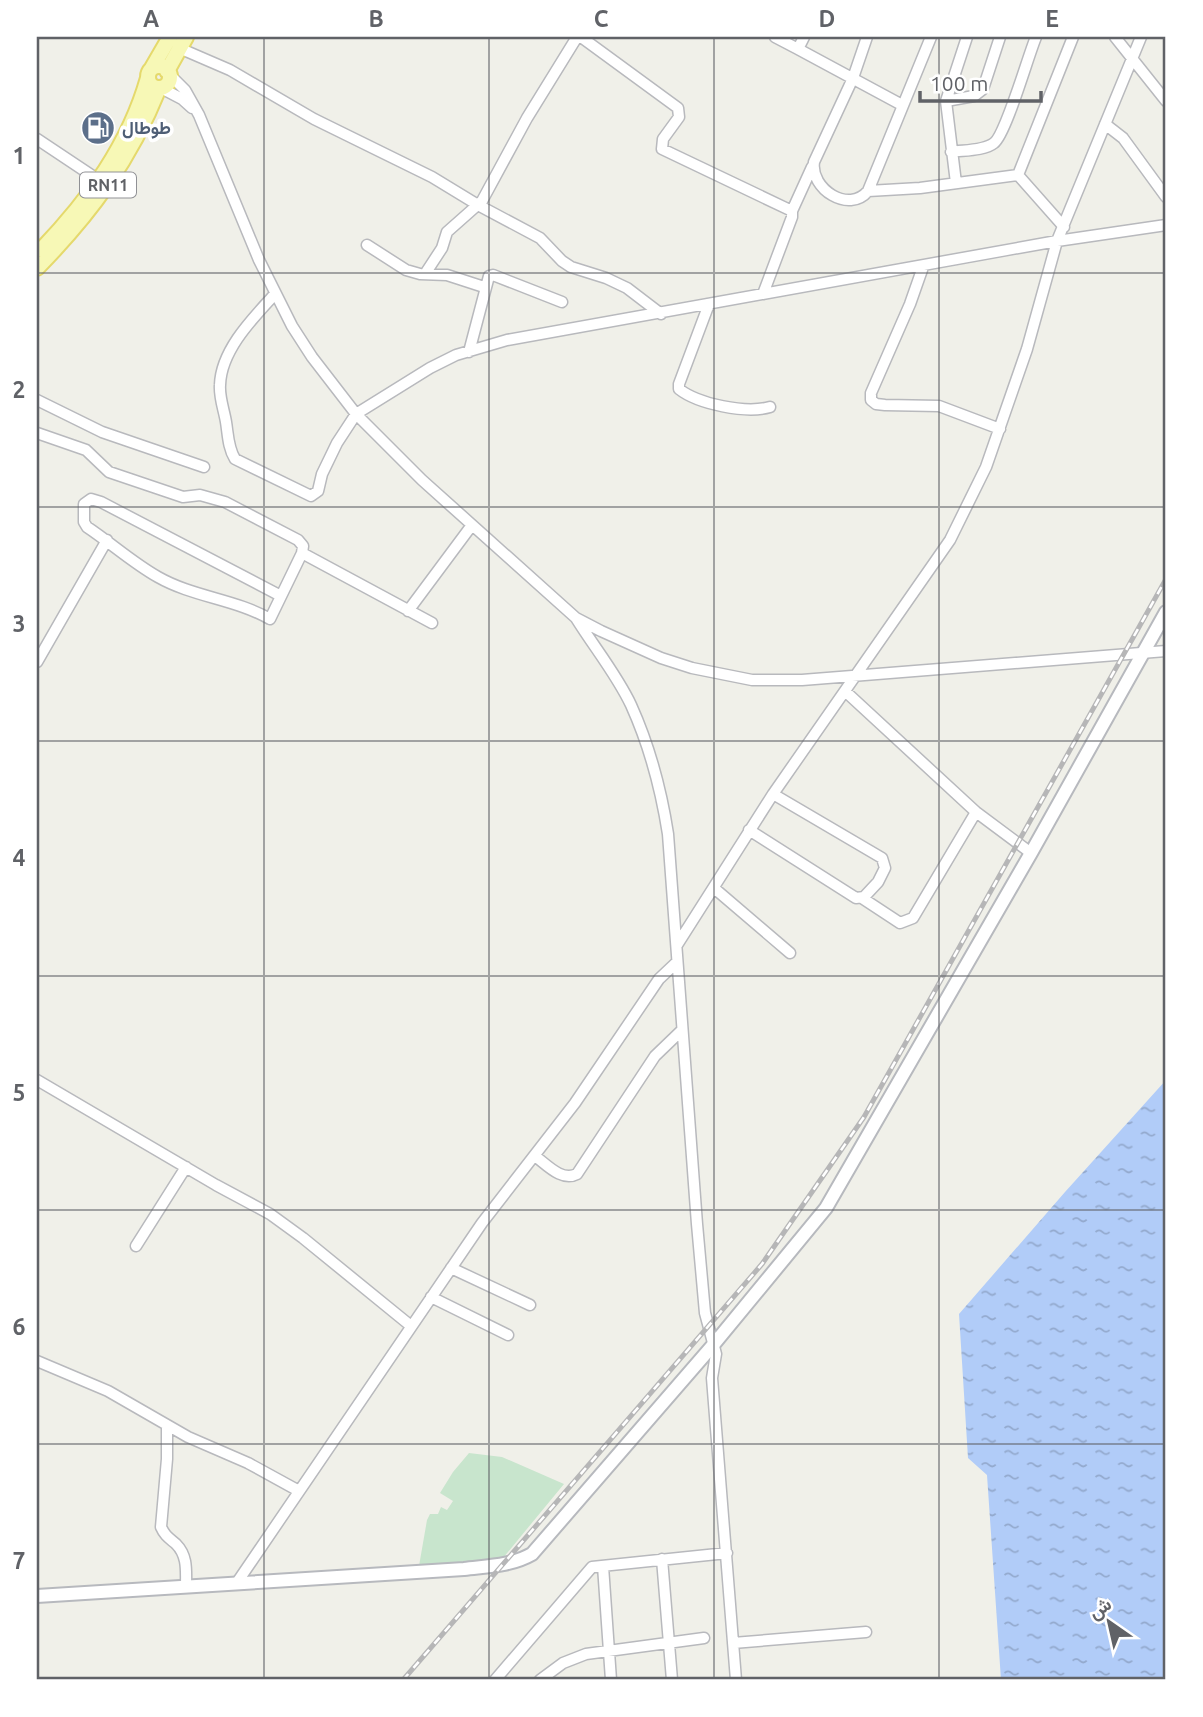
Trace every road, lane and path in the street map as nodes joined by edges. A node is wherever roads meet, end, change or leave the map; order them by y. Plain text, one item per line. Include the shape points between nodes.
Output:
1 (579, 37) edge
2 (775, 37) edge
3 (804, 37) edge
4 (866, 37) edge
5 (931, 37) edge
6 (967, 37) edge
7 (1000, 37) edge
8 (1036, 37) edge
9 (1073, 37) edge
10 (1115, 37) edge
11 (1141, 37) edge
12 (178, 41) edge
13 (798, 49) junction
14 (1132, 57) junction
15 (159, 73) junction
16 (853, 78) junction
17 (160, 88) junction
18 (946, 101) junction
19 (1166, 101) edge
20 (902, 105) junction
21 (200, 116) junction
22 (1105, 124) junction
23 (37, 139) edge
24 (951, 152) junction
25 (814, 162) junction
26 (1018, 175) junction
27 (100, 181) junction
28 (956, 183) junction
29 (868, 191) junction
30 (1166, 197) edge
31 (478, 205) junction
32 (792, 211) junction
33 (1166, 225) edge
34 (1064, 227) junction
35 (1057, 241) junction
36 (368, 245) dead end
37 (37, 254) edge
38 (923, 267) junction
39 (37, 268) edge
40 (425, 274) junction
41 (484, 287) junction
42 (275, 294) junction
43 (763, 294) junction
44 (562, 302) dead end
45 (709, 304) junction
46 (661, 314) junction
47 (469, 352) junction
48 (37, 400) edge
49 (770, 407) dead end
50 (356, 414) junction
51 (1000, 429) junction
52 (37, 433) edge
53 (204, 467) dead end
54 (472, 525) junction
55 (107, 540) junction
56 (302, 553) junction
57 (281, 596) junction
58 (408, 611) junction
59 (1166, 612) edge
60 (576, 618) junction
61 (432, 623) dead end
62 (1166, 651) edge
63 (1144, 653) junction
64 (37, 662) edge
65 (857, 676) junction
66 (846, 692) junction
67 (773, 794) junction
68 (976, 812) junction
69 (749, 830) junction
70 (1031, 853) junction
71 (714, 888) junction
72 (862, 898) junction
73 (677, 946) junction
74 (790, 953) dead end
75 (677, 962) junction
76 (681, 1031) junction
77 (37, 1080) edge
78 (535, 1156) junction
79 (186, 1167) junction
80 (136, 1246) dead end
81 (452, 1268) junction
82 (431, 1297) junction
83 (530, 1305) dead end
84 (411, 1326) junction
85 (508, 1335) dead end
86 (714, 1345) junction
87 (37, 1361) edge
88 (167, 1425) junction
89 (299, 1491) junction
90 (726, 1553) junction
91 (662, 1559) junction
92 (604, 1566) junction
93 (236, 1584) junction
94 (186, 1587) junction
95 (37, 1596) edge
96 (866, 1632) dead end
97 (704, 1638) dead end
98 (668, 1643) junction
99 (733, 1643) junction
100 (609, 1651) junction
101 (495, 1680) edge
102 (540, 1680) edge
103 (611, 1680) edge
104 (672, 1680) edge
105 (736, 1680) edge

1 - 31 street
1 - 32 street via 678,108 679,117 663,139 662,149
2 - 13 street
3 - 13 street
4 - 16 street
5 - 20 street
6 - 18 street
7 - 18 street via 983,89 974,96
8 - 24 street via 995,142
9 - 26 street
10 - 14 street
11 - 14 street
12 - 15 main road, RN11
12 - 31 street via 314,120 397,158
13 - 16 street
14 - 19 street
14 - 22 street
15 - 17 main road via 150,85
15 - 21 street via 185,90
15 - 27 main road, RN11
16 - 20 street
16 - 25 street
17 - 21 street
17 - 39 main road, RN11 via 104,192
18 - 24 street
20 - 29 street
21 - 42 street
22 - 30 street via 1123,138
22 - 34 street
23 - 27 street
24 - 28 street
25 - 29 street via 817,182 838,197 855,201
25 - 32 street
26 - 28 street
26 - 34 street
27 - 37 main road, RN11
28 - 29 street
31 - 40 street via 447,232
31 - 46 street via 540,237 571,267 627,288
32 - 43 street
33 - 35 street
34 - 35 street
35 - 38 street
35 - 51 street
36 - 40 street via 401,268
38 - 43 street
38 - 51 street via 871,393 872,402 939,407
40 - 41 street
41 - 44 street via 493,275
41 - 47 street
42 - 50 street via 312,357
42 - 50 street via 255,316 221,373 219,388 235,459 313,495
43 - 45 street
45 - 46 street
45 - 49 street via 679,389 739,410
46 - 47 street via 507,340
47 - 50 street via 430,368
48 - 53 street via 102,432
50 - 54 street
51 - 65 street via 950,540
52 - 56 street via 86,450 109,472 183,497 200,495 225,502 299,540
54 - 58 street
54 - 60 street
55 - 57 street via 159,578 246,606 270,619
55 - 57 street via 84,522 82,510 87,500 101,502
55 - 64 street
56 - 57 street
56 - 58 street
58 - 61 street
59 - 63 street
60 - 65 street via 661,658 720,674 752,680
60 - 73 street via 630,703 653,762 668,834
62 - 63 street
63 - 65 street
63 - 70 street
65 - 66 street
66 - 67 street
66 - 68 street
67 - 69 street
67 - 72 street via 884,860 878,882
68 - 70 street
68 - 72 street via 913,918 900,923
69 - 71 street
69 - 72 street via 846,893
70 - 86 street via 827,1208
71 - 73 street
71 - 74 street
73 - 75 street
75 - 76 street
75 - 78 street via 659,979
76 - 78 street via 655,1056 577,1174 561,1175
76 - 86 street via 705,1312
77 - 79 street
78 - 81 street
79 - 80 street
79 - 84 street via 270,1214
81 - 82 street
81 - 83 street
82 - 84 street
82 - 85 street
84 - 89 street
86 - 90 street via 712,1378
86 - 93 street via 539,1548 522,1560 464,1569
87 - 88 street via 108,1391
88 - 89 street
88 - 94 street via 161,1527 185,1558
89 - 93 street
90 - 91 street
90 - 99 street
91 - 92 street
91 - 98 street
92 - 100 street
92 - 101 street via 592,1567
93 - 94 street
94 - 95 street
96 - 99 street
97 - 98 street
98 - 100 street
98 - 104 street
99 - 105 street
100 - 102 street via 575,1657
100 - 103 street

